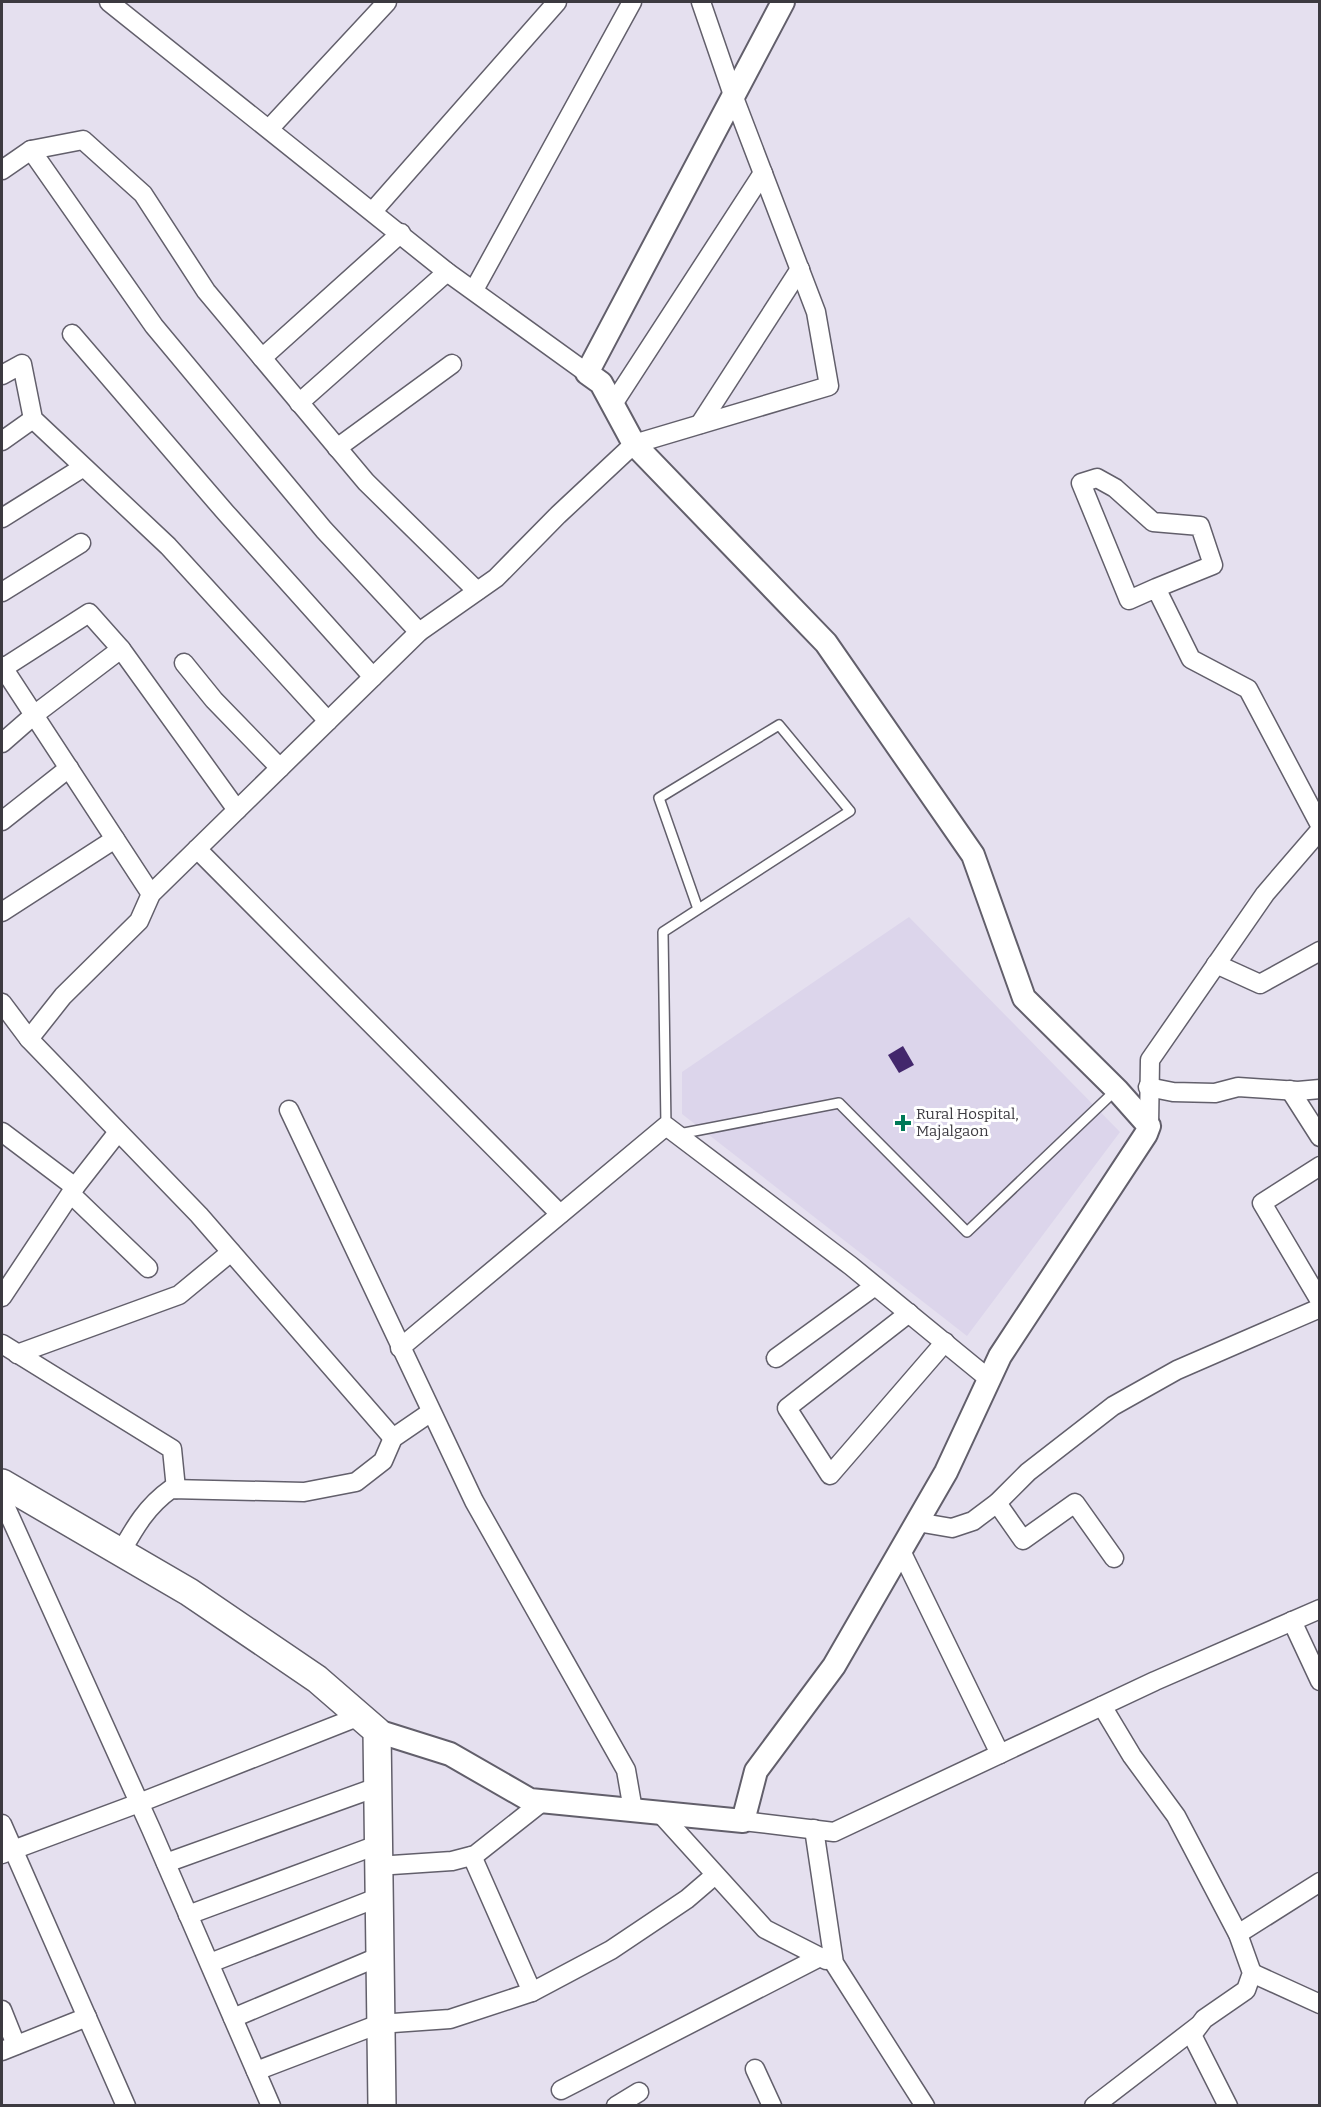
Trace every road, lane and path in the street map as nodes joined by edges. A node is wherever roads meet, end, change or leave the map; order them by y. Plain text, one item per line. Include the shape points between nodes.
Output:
1 (109, 2) edge
2 (387, 2) edge
3 (557, 2) edge
4 (632, 2) edge
5 (702, 2) edge
6 (783, 2) edge
7 (733, 94) junction
8 (269, 129) junction
9 (31, 150) junction
10 (2, 170) edge
11 (763, 174) junction
12 (373, 211) junction
13 (401, 233) junction
14 (800, 269) junction
15 (447, 272) junction
16 (474, 290) junction
17 (72, 334) dead end
18 (262, 358) junction
19 (452, 364) dead end
20 (588, 373) junction
21 (2, 375) edge
22 (300, 403) junction
23 (613, 404) junction
24 (33, 419) junction
25 (700, 424) junction
26 (2, 441) edge
27 (634, 444) junction
28 (337, 448) junction
29 (82, 468) junction
30 (2, 518) edge
31 (81, 543) dead end
32 (1156, 588) junction
33 (477, 591) junction
34 (2, 592) edge
35 (419, 632) junction
36 (120, 649) junction
37 (184, 663) dead end
38 (2, 668) edge
39 (373, 677) junction
40 (33, 715) junction
41 (328, 721) junction
42 (2, 743) edge
43 (69, 768) junction
44 (280, 768) junction
45 (237, 810) junction
46 (2, 821) edge
47 (1320, 825) edge
48 (1320, 830) edge
49 (115, 839) junction
50 (197, 849) junction
51 (151, 894) junction
52 (698, 909) junction
53 (2, 912) edge
54 (1320, 951) edge
55 (1216, 964) junction
56 (2, 1003) edge
57 (29, 1039) junction
58 (1149, 1087) junction
59 (1320, 1089) edge
60 (1116, 1090) junction
61 (1290, 1090) junction
62 (289, 1110) dead end
63 (1149, 1126) junction
64 (671, 1130) junction
65 (2, 1132) edge
66 (118, 1132) junction
67 (1320, 1137) edge
68 (1320, 1166) edge
69 (73, 1191) junction
70 (560, 1214) junction
71 (231, 1252) junction
72 (148, 1268) dead end
73 (875, 1286) junction
74 (2, 1297) edge
75 (1320, 1301) edge
76 (1320, 1308) edge
77 (909, 1313) junction
78 (945, 1342) junction
79 (400, 1348) junction
80 (9, 1349) edge
81 (776, 1358) dead end
82 (989, 1379) junction
83 (431, 1412) junction
84 (393, 1438) junction
85 (2, 1483) edge
86 (176, 1489) junction
87 (2, 1499) edge
88 (997, 1503) junction
89 (917, 1522) junction
90 (901, 1551) junction
91 (121, 1552) junction
92 (1114, 1558) dead end
93 (1320, 1609) edge
94 (1292, 1621) junction
95 (1320, 1681) edge
96 (1102, 1706) junction
97 (368, 1724) junction
98 (1000, 1754) junction
99 (377, 1787) junction
100 (543, 1802) junction
101 (139, 1803) junction
102 (633, 1810) junction
103 (659, 1812) junction
104 (743, 1821) junction
105 (2, 1824) edge
106 (814, 1829) junction
107 (7, 1852) edge
108 (377, 1855) junction
109 (472, 1856) junction
110 (166, 1863) junction
111 (715, 1875) junction
112 (1320, 1882) edge
113 (377, 1898) junction
114 (188, 1915) junction
115 (1238, 1934) junction
116 (378, 1957) junction
117 (827, 1960) junction
118 (210, 1963) junction
119 (1252, 1973) junction
120 (532, 1992) junction
121 (1320, 2004) edge
122 (2, 2010) edge
123 (87, 2017) junction
124 (233, 2018) junction
125 (379, 2024) junction
126 (1198, 2026) junction
127 (9, 2048) edge
128 (755, 2069) dead end
129 (256, 2071) junction
130 (561, 2090) dead end
131 (639, 2092) dead end
132 (264, 2104) edge
133 (126, 2106) edge
134 (382, 2106) edge
135 (616, 2106) edge
136 (771, 2106) edge
137 (925, 2106) edge
138 (1094, 2106) edge
139 (1228, 2106) edge

1 - 8 street
2 - 8 street
3 - 12 street
4 - 16 street
5 - 7 street
6 - 7 street
7 - 11 street
7 - 20 street
8 - 12 street
9 - 10 street
9 - 18 street via 83,140 142,194 206,291
9 - 35 street via 154,326 324,530
11 - 14 street
11 - 23 street
12 - 13 street
13 - 15 street
13 - 18 street
14 - 25 street
14 - 25 street via 816,312 829,386
15 - 16 street
15 - 22 street
16 - 20 street
17 - 39 street
18 - 22 street
19 - 28 street
20 - 23 street via 601,383
21 - 24 street via 22,364
22 - 28 street
23 - 27 street
24 - 26 street
24 - 29 street
25 - 27 street
27 - 33 street via 496,578
27 - 60 street via 826,643 973,855 1024,998
28 - 33 street via 366,482
29 - 30 street
29 - 41 street via 168,546
31 - 34 street
32 - 32 street via 1213,565 1200,526 1153,522 1115,488 1097,478 1081,483 1129,600
32 - 47 street via 1191,658 1248,689
33 - 35 street
35 - 39 street
36 - 38 street via 89,613
36 - 40 street
36 - 45 street
37 - 44 street
38 - 40 street
39 - 41 street
40 - 42 street
40 - 43 street
41 - 44 street
43 - 46 street
43 - 49 street
44 - 45 street
45 - 50 street
48 - 55 street via 1265,894
49 - 51 street
49 - 53 street
50 - 51 street
50 - 70 street
51 - 57 street via 139,921 63,996
52 - 52 lane via 850,811 779,725 659,798
52 - 64 lane via 663,932
54 - 55 street via 1260,984
55 - 58 street via 1150,1060
56 - 57 street
57 - 66 street
58 - 61 street via 1215,1093 1238,1087
58 - 63 street
59 - 61 street
60 - 63 street
60 - 64 lane via 967,1232 839,1103
61 - 67 street
62 - 79 street
63 - 82 street
64 - 70 street
64 - 73 street
65 - 69 street
66 - 69 street
66 - 71 street
68 - 75 street via 1262,1203
69 - 72 street
69 - 74 street
70 - 79 street
71 - 80 street via 179,1295
71 - 84 street
73 - 77 street
73 - 81 street
76 - 88 street via 1177,1370 1113,1406 1028,1472
77 - 78 street
77 - 78 street via 788,1407 830,1475
78 - 82 street
79 - 83 street
80 - 86 street via 172,1449
82 - 89 street via 946,1472
83 - 84 street
83 - 102 street via 474,1501 626,1770
84 - 86 street via 383,1461 356,1482 303,1492
85 - 91 main road
86 - 91 street via 156,1500 136,1523
87 - 101 street
88 - 89 street via 973,1521 952,1528
88 - 92 street via 1023,1539 1076,1503
89 - 90 street
90 - 98 street
90 - 104 street via 834,1666 756,1772
91 - 97 main road via 189,1592 317,1679
93 - 94 street
94 - 95 street
94 - 96 street
96 - 98 street
96 - 115 street via 1132,1756 1176,1816
97 - 99 main road
97 - 100 street via 450,1754 530,1800
97 - 101 street
98 - 106 street via 834,1832
99 - 108 main road
99 - 110 street
100 - 102 street
100 - 109 street
101 - 107 street
101 - 110 street
102 - 103 street
103 - 104 street
103 - 111 street
104 - 106 street
105 - 107 street
106 - 117 street
107 - 123 street
108 - 109 street via 452,1861
108 - 113 main road
108 - 114 street
109 - 120 street
110 - 114 street
111 - 117 street via 765,1929
111 - 120 street via 687,1899 611,1950
112 - 115 street
113 - 116 main road
113 - 118 street
114 - 118 street
115 - 119 street
116 - 124 street
116 - 125 main road
117 - 130 street
117 - 137 street
118 - 124 street
119 - 121 street
119 - 126 street via 1246,1990
120 - 125 street via 450,2019
122 - 127 street
123 - 127 street
123 - 133 street
124 - 129 street
125 - 129 street
125 - 134 main road
126 - 138 street
126 - 139 street via 1192,2035
128 - 136 street
129 - 132 street
131 - 135 street

